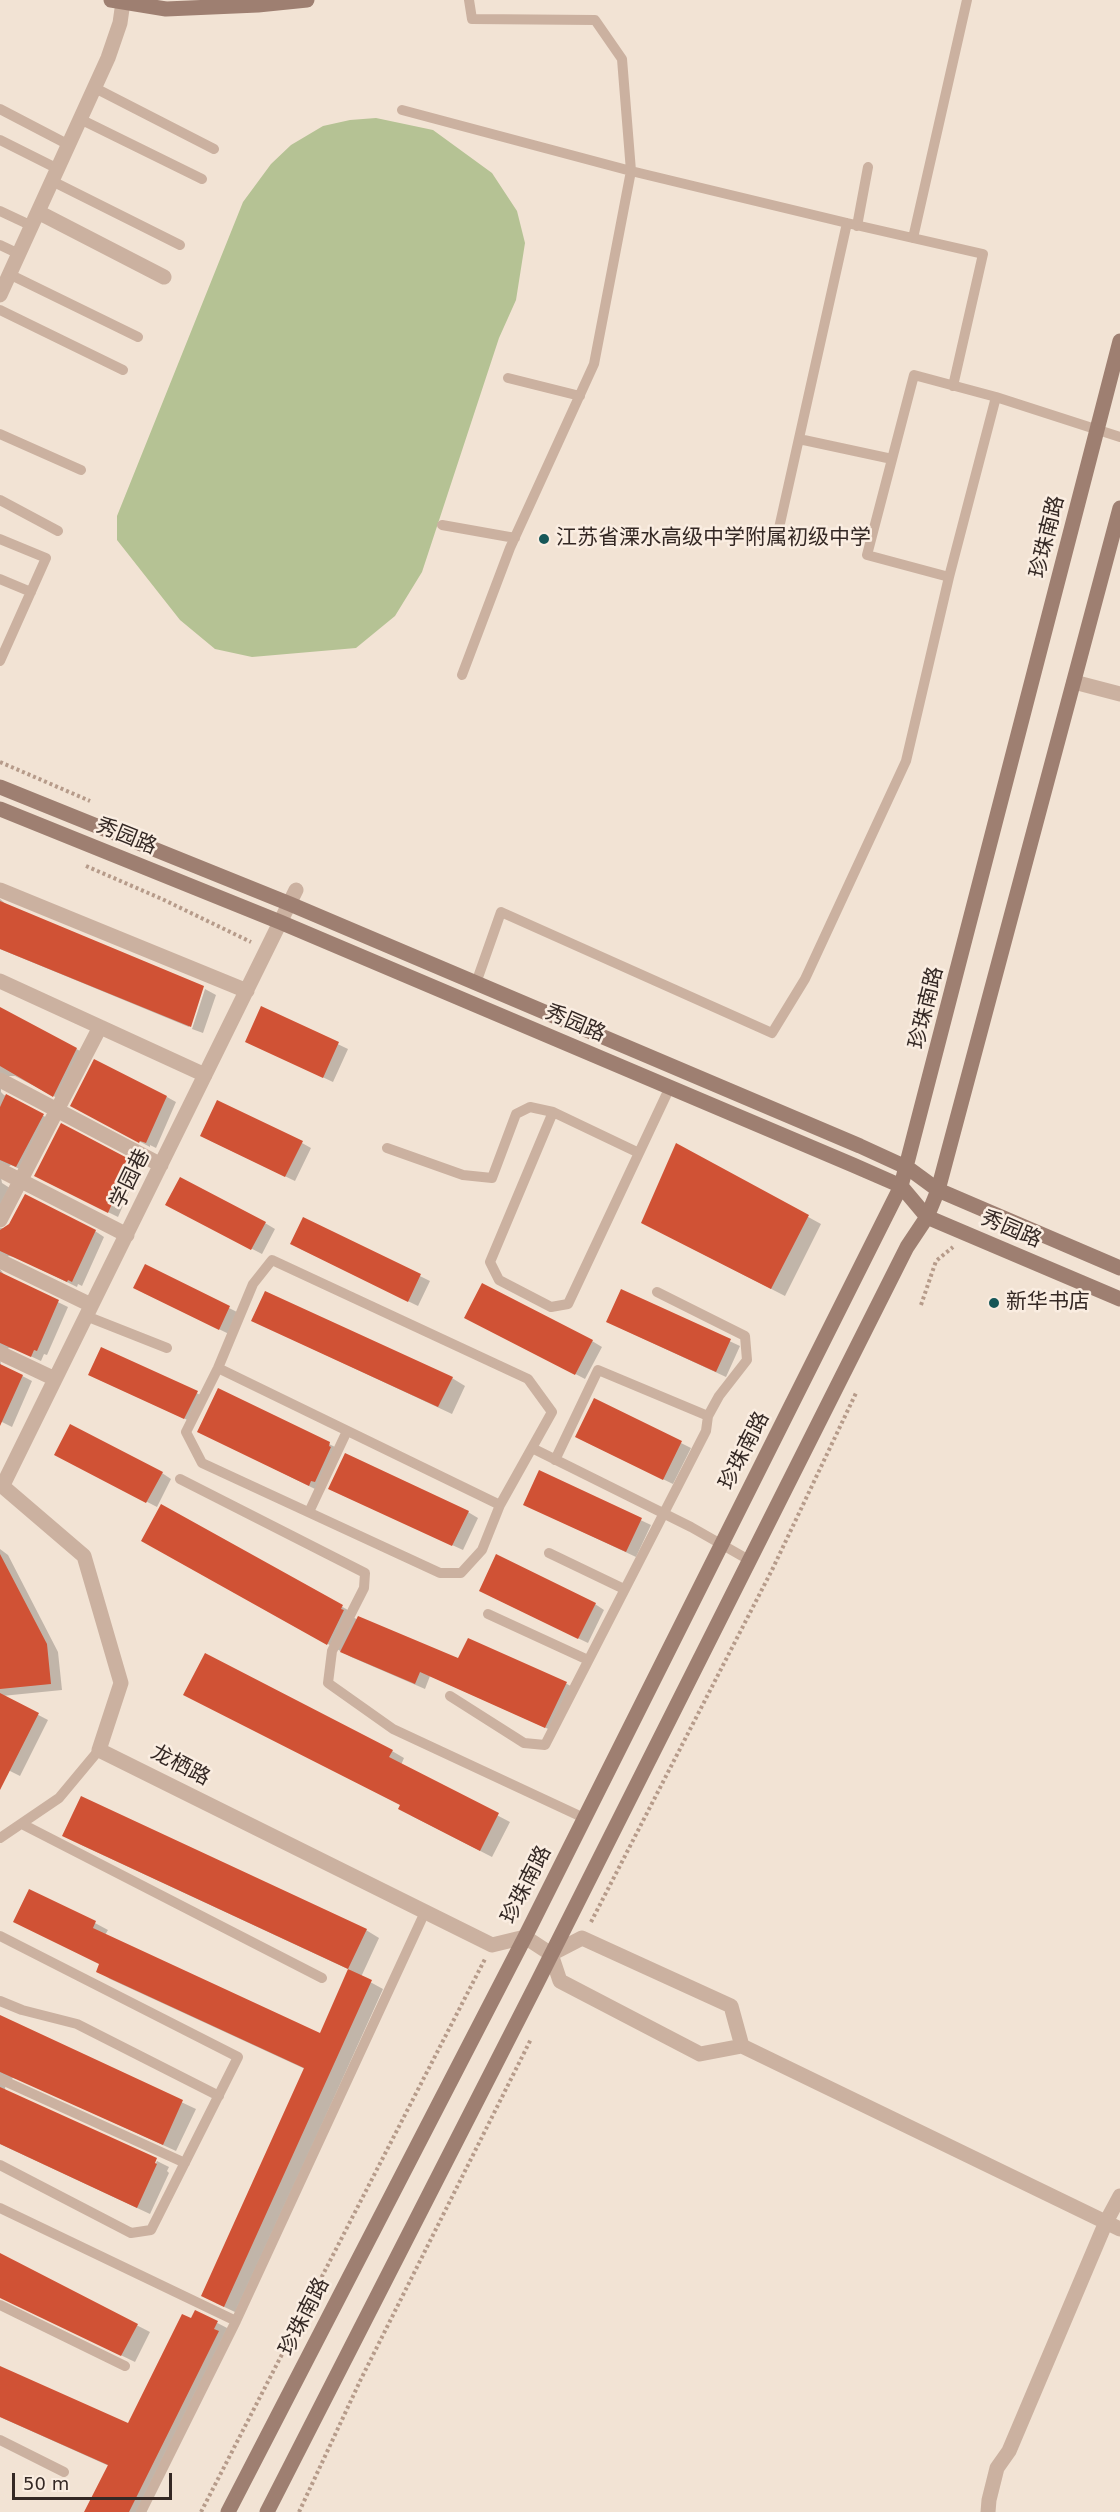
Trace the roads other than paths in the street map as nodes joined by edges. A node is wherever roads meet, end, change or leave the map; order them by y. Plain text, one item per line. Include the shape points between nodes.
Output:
1 (307, 0) edge
2 (469, 0) edge
3 (967, 0) edge
4 (117, 1) edge
5 (95, 88) junction
6 (0, 108) edge
7 (402, 110) dead end
8 (81, 119) junction
9 (0, 140) edge
10 (69, 145) junction
11 (214, 149) dead end
12 (868, 167) dead end
13 (631, 171) junction
14 (55, 175) junction
15 (202, 179) dead end
16 (0, 211) edge
17 (35, 219) junction
18 (852, 224) junction
19 (913, 238) junction
20 (180, 244) dead end
21 (0, 245) edge
22 (19, 254) junction
23 (9, 274) junction
24 (164, 277) dead end
25 (0, 295) edge
26 (0, 310) edge
27 (138, 337) dead end
28 (1120, 341) edge
29 (123, 370) dead end
30 (508, 378) dead end
31 (953, 386) junction
32 (580, 396) junction
33 (996, 397) junction
34 (1097, 431) junction
35 (0, 434) edge
36 (1120, 437) edge
37 (799, 439) junction
38 (892, 459) junction
39 (81, 470) dead end
40 (0, 500) edge
41 (1120, 508) edge
42 (442, 525) dead end
43 (58, 531) dead end
44 (777, 537) dead end
45 (515, 538) junction
46 (0, 539) edge
47 (949, 577) junction
48 (0, 579) edge
49 (31, 592) junction
50 (3, 648) edge
51 (0, 661) edge
52 (462, 675) dead end
53 (1074, 682) junction
54 (1120, 694) edge
55 (0, 787) edge
56 (0, 809) edge
57 (0, 890) edge
58 (293, 897) junction
59 (280, 922) junction
60 (0, 981) edge
61 (476, 983) junction
62 (247, 991) junction
63 (100, 1027) junction
64 (205, 1075) junction
65 (0, 1080) edge
66 (670, 1087) junction
67 (58, 1111) junction
68 (553, 1112) junction
69 (387, 1148) dead end
70 (639, 1153) junction
71 (161, 1165) junction
72 (908, 1168) junction
73 (0, 1170) edge
74 (21, 1180) junction
75 (901, 1186) junction
76 (938, 1190) junction
77 (927, 1217) junction
78 (0, 1220) edge
79 (127, 1235) junction
80 (0, 1261) edge
81 (1120, 1268) edge
82 (657, 1292) dead end
83 (1120, 1299) edge
84 (89, 1310) junction
85 (167, 1348) dead end
86 (0, 1353) edge
87 (218, 1368) junction
88 (55, 1379) junction
89 (708, 1416) junction
90 (347, 1431) junction
91 (532, 1448) junction
92 (555, 1460) junction
93 (180, 1479) dead end
94 (1, 1485) edge
95 (500, 1505) junction
96 (309, 1512) junction
97 (662, 1513) junction
98 (722, 1545) junction
99 (549, 1553) dead end
100 (749, 1560) junction
101 (624, 1589) junction
102 (488, 1614) dead end
103 (588, 1660) junction
104 (450, 1696) dead end
105 (99, 1750) junction
106 (584, 1818) junction
107 (22, 1824) junction
108 (0, 1838) edge
109 (425, 1912) junction
110 (0, 1936) edge
111 (525, 1937) junction
112 (551, 1954) junction
113 (322, 1978) dead end
114 (0, 2001) edge
115 (742, 2046) junction
116 (0, 2079) edge
117 (219, 2096) junction
118 (185, 2163) junction
119 (0, 2165) edge
120 (1120, 2196) edge
121 (0, 2208) edge
122 (1113, 2225) edge
123 (0, 2305) edge
124 (236, 2321) junction
125 (125, 2366) dead end
126 (0, 2440) edge
127 (64, 2472) dead end
128 (272, 2510) edge
129 (141, 2512) edge
130 (228, 2512) edge
131 (988, 2512) edge

1 - 4 main road via 166,9
2 - 13 lane via 472,19 595,21 622,59
3 - 19 lane
4 - 5 street via 120,23
5 - 8 street
5 - 11 lane
6 - 10 lane
7 - 13 lane
8 - 10 street
8 - 15 lane
9 - 14 lane
10 - 14 street
12 - 18 lane
13 - 18 lane
13 - 32 lane via 594,364
14 - 17 street
14 - 20 lane
16 - 17 lane
17 - 22 street
17 - 24 street
18 - 19 lane
18 - 37 lane
19 - 31 lane via 983,254
21 - 22 lane
22 - 23 street
23 - 25 street
23 - 27 lane
26 - 29 lane
28 - 34 main road, 珍珠南路
30 - 32 lane
31 - 33 lane
31 - 38 lane via 914,375
32 - 45 lane
33 - 34 lane
33 - 47 lane
34 - 36 lane
34 - 72 main road, 珍珠南路
35 - 39 lane
37 - 38 lane
37 - 44 lane
38 - 47 lane via 867,555
40 - 43 lane
41 - 53 main road
42 - 45 lane
45 - 52 lane
46 - 49 lane via 46,558
47 - 61 lane via 906,761 805,979 772,1032 501,912
48 - 49 lane
49 - 50 lane
50 - 51 lane
53 - 54 street
53 - 76 main road
55 - 58 main road, 秀园路
56 - 59 main road, 秀园路
57 - 62 street
58 - 59 street, 学园巷
58 - 61 main road, 秀园路
59 - 62 street, 学园巷
59 - 66 main road, 秀园路
60 - 63 street
61 - 72 main road, 秀园路
62 - 64 street, 学园巷
63 - 64 street
63 - 67 street
64 - 71 street, 学园巷
65 - 67 street
66 - 70 lane
66 - 75 main road, 秀园路
67 - 71 street
67 - 74 street
68 - 69 lane via 530,1107 516,1114 492,1178 464,1175
68 - 70 lane
68 - 70 lane via 490,1262 499,1280 551,1307 568,1304
71 - 79 street, 学园巷
72 - 75 main road, 珍珠南路
72 - 76 main road, 秀园路
73 - 74 street
74 - 78 street
74 - 79 street
75 - 77 main road, 秀园路
75 - 98 main road, 珍珠南路
76 - 77 main road
76 - 81 main road, 秀园路
77 - 83 main road, 秀园路
77 - 100 main road via 907,1247
79 - 84 street, 学园巷
80 - 84 street
82 - 89 lane via 745,1336 747,1360
84 - 85 lane
84 - 88 street, 学园巷
86 - 88 street
87 - 90 lane
87 - 91 lane via 253,1284 272,1260 528,1379 552,1412
87 - 96 lane via 186,1432 202,1462
88 - 94 street, 学园巷
89 - 92 lane via 598,1370
89 - 97 lane via 706,1431
90 - 95 lane
90 - 96 lane
91 - 92 lane
91 - 95 lane
92 - 97 lane
93 - 106 lane via 365,1573 364,1588 332,1651 327,1683 393,1729
94 - 105 street via 84,1556 121,1683
95 - 96 lane via 482,1550 461,1573 440,1574
97 - 98 lane
97 - 101 lane
98 - 100 lane
98 - 106 main road, 珍珠南路
99 - 101 lane
100 - 112 main road
101 - 103 lane
102 - 103 lane
103 - 104 lane via 545,1745 524,1743
105 - 107 lane via 59,1798
105 - 109 street, 龙栖路
106 - 111 main road, 珍珠南路
107 - 108 lane
107 - 113 lane
109 - 111 street, 龙栖路 via 492,1945
109 - 124 lane
110 - 117 lane via 238,2057
111 - 112 street
111 - 130 main road, 珍珠南路
112 - 115 street via 560,1981 700,2054
112 - 115 street via 582,1938 731,2007
112 - 128 main road
114 - 117 lane via 77,2024
115 - 122 street
116 - 118 lane
117 - 118 lane
118 - 119 lane via 152,2230 131,2233
120 - 122 street
121 - 124 lane
122 - 131 street via 1009,2451 997,2468
123 - 125 lane
124 - 129 lane
126 - 127 lane

